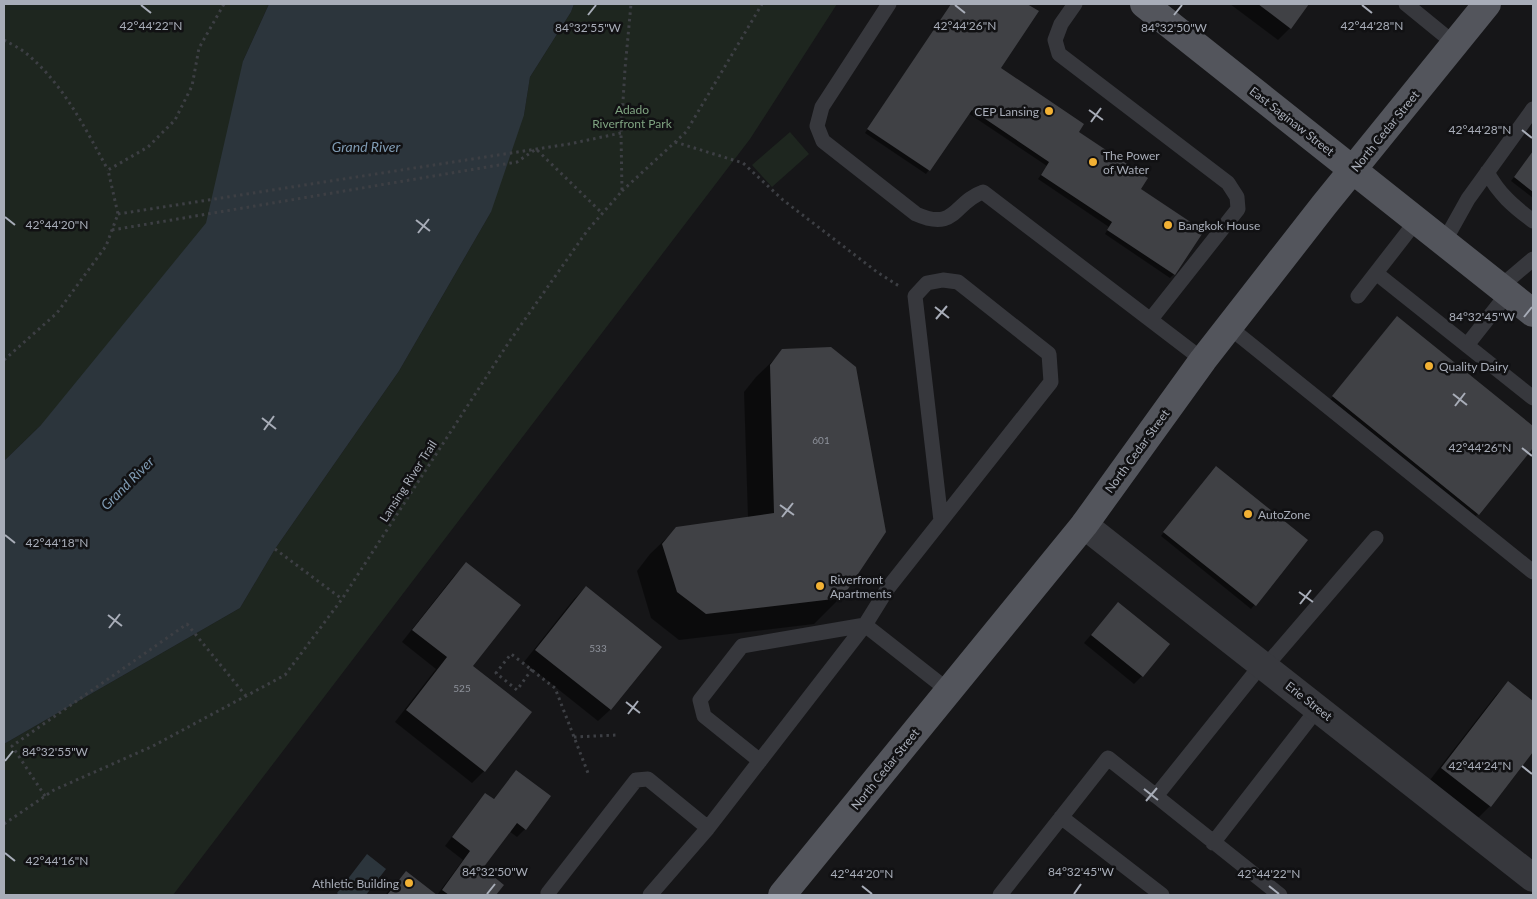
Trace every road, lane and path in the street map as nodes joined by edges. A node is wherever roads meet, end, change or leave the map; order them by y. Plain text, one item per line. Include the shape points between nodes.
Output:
1 (224, 4) edge
2 (631, 4) edge
3 (762, 4) edge
4 (889, 4) edge
5 (1075, 4) edge
6 (1144, 4) edge
7 (1406, 4) edge
8 (1487, 4) edge
9 (4, 40) edge
10 (1455, 44) junction
11 (1533, 109) edge
12 (1533, 128) edge
13 (621, 133) junction
14 (1514, 134) junction
15 (676, 142) junction
16 (536, 149) junction
17 (108, 170) junction
18 (1354, 170) junction
19 (1487, 172) junction
20 (622, 191) junction
21 (602, 213) junction
22 (118, 214) junction
23 (1417, 220) junction
24 (1533, 221) edge
25 (112, 230) junction
26 (1444, 242) junction
27 (1533, 259) edge
28 (1376, 273) junction
29 (1504, 290) junction
30 (915, 296) junction
31 (1358, 296) dead end
32 (1533, 313) edge
33 (1151, 319) junction
34 (1229, 327) junction
35 (1467, 345) junction
36 (4, 360) edge
37 (1203, 360) junction
38 (1533, 398) edge
39 (941, 521) junction
40 (1084, 525) junction
41 (1376, 538) dead end
42 (275, 549) dead end
43 (1533, 572) edge
44 (342, 599) junction
45 (865, 625) junction
46 (1264, 665) junction
47 (532, 669) junction
48 (949, 690) junction
49 (246, 696) junction
50 (1318, 708) junction
51 (617, 735) dead end
52 (574, 737) junction
53 (760, 760) junction
54 (588, 773) dead end
55 (45, 796) junction
56 (1156, 796) junction
57 (1061, 817) junction
58 (4, 824) edge
59 (708, 828) junction
60 (1213, 843) junction
61 (1533, 878) edge
62 (549, 895) edge
63 (650, 895) edge
64 (782, 895) edge
65 (1000, 895) edge
66 (1162, 895) edge
67 (1280, 895) edge

1 - 17 path via 199,48 192,86 175,120 148,147
2 - 13 path
3 - 15 path, Lansing River Trail via 686,132
4 - 33 lane via 822,107 817,126 823,142 916,214 928,219 949,218 974,195 983,192
5 - 33 lane via 1061,24 1055,40 1059,54 1228,183 1237,197 1238,209
6 - 18 main road, East Saginaw Street
7 - 10 lane
8 - 10 main road, North Cedar Street
9 - 17 path via 26,53 57,84
10 - 18 main road, North Cedar Street
11 - 14 lane
12 - 14 lane
13 - 16 path
13 - 20 path
14 - 19 lane
15 - 20 path, Lansing River Trail
15 - 30 path via 743,163 783,200 877,272
16 - 21 path
16 - 22 path
16 - 25 path via 517,162
17 - 22 path
18 - 23 main road, East Saginaw Street
18 - 34 main road, North Cedar Street
19 - 24 lane via 1495,188
19 - 26 lane
20 - 21 path, Lansing River Trail
21 - 44 path, Lansing River Trail via 509,342
22 - 25 path
23 - 26 main road, East Saginaw Street
23 - 28 lane
25 - 36 path via 106,246 57,313
26 - 29 main road, East Saginaw Street
27 - 29 lane
28 - 31 lane
28 - 35 lane
29 - 32 main road, East Saginaw Street
29 - 35 lane
30 - 39 lane
30 - 39 lane via 927,283 958,282 1049,354 1051,382
33 - 37 lane
34 - 37 main road, North Cedar Street
34 - 43 lane
35 - 38 lane
37 - 40 main road, North Cedar Street
39 - 45 lane via 888,588
40 - 46 street, Erie Street
40 - 48 main road, North Cedar Street
41 - 46 lane
42 - 44 path
44 - 49 path, Lansing River Trail via 285,675
45 - 48 lane
45 - 53 lane
45 - 53 lane via 742,646 700,700 704,716
46 - 50 street, Erie Street
46 - 56 lane
47 - 47 path via 511,654 496,673 517,690
47 - 52 path via 555,688
48 - 64 main road, North Cedar Street
49 - 55 path, Lansing River Trail via 153,746
49 - 55 path via 187,624 12,746
50 - 60 lane
50 - 61 street, Erie Street
51 - 52 path
52 - 54 path
53 - 59 lane
55 - 58 path, Lansing River Trail
56 - 57 lane via 1108,758
56 - 60 lane
57 - 65 lane
57 - 66 lane
59 - 62 lane via 648,779 636,780
59 - 63 lane
60 - 67 lane

